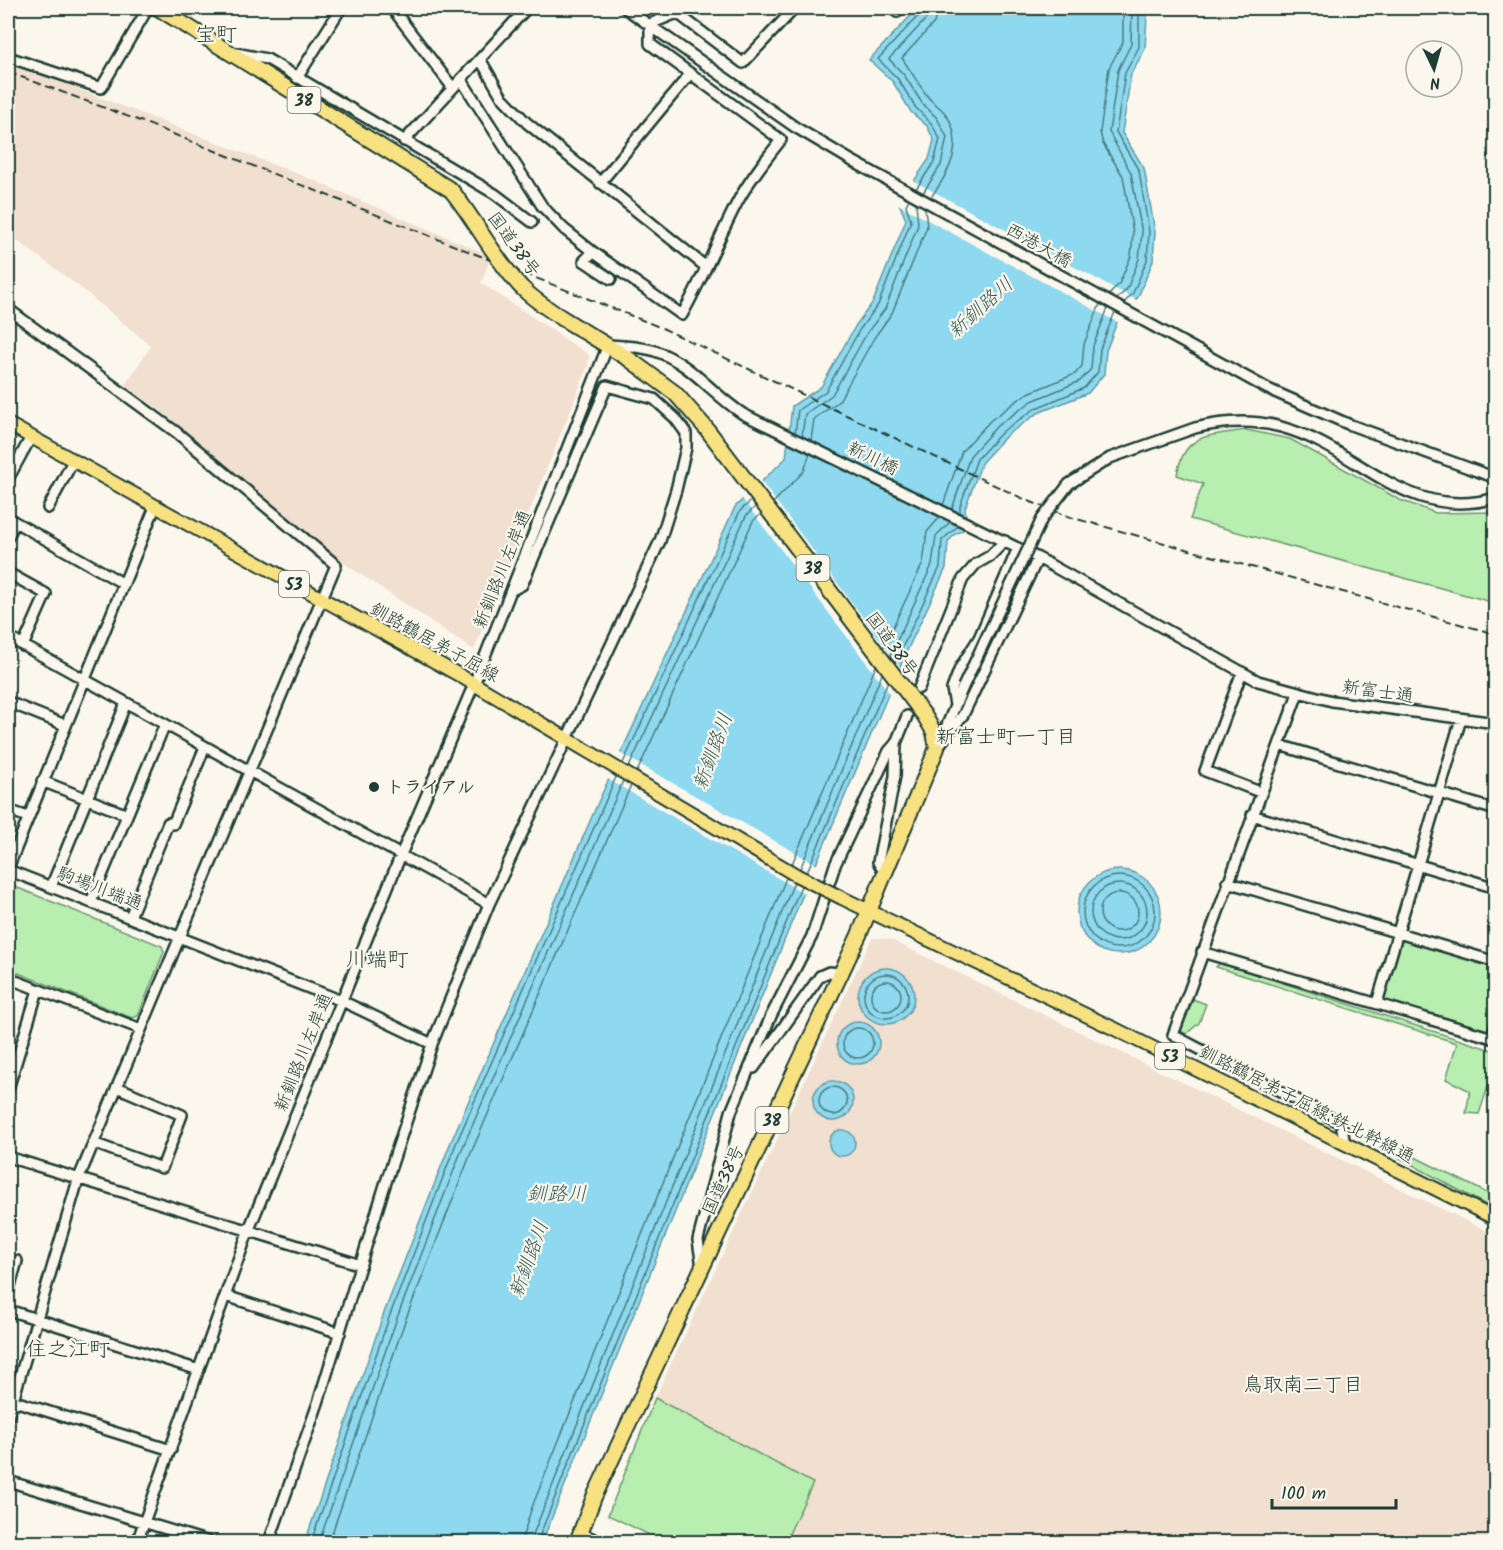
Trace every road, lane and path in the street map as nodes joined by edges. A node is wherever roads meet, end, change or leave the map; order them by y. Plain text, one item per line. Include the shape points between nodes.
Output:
1 (148, 8) edge
2 (158, 8) edge
3 (341, 8) edge
4 (392, 8) edge
5 (527, 8) edge
6 (625, 8) edge
7 (795, 8) edge
8 (892, 8) edge
9 (901, 8) edge
10 (650, 24) junction
11 (228, 52) junction
12 (8, 57) edge
13 (480, 59) junction
14 (690, 74) junction
15 (297, 78) junction
16 (461, 79) junction
17 (453, 88) junction
18 (404, 141) junction
19 (600, 183) junction
20 (532, 222) dead end
21 (593, 252) junction
22 (706, 267) junction
23 (611, 279) dead end
24 (8, 309) edge
25 (608, 345) junction
26 (8, 424) edge
27 (31, 437) junction
28 (73, 461) junction
29 (1496, 478) edge
30 (8, 479) edge
31 (1496, 498) edge
32 (154, 507) junction
33 (48, 508) dead end
34 (11, 520) edge
35 (8, 537) edge
36 (1005, 541) junction
37 (1018, 548) junction
38 (1038, 558) junction
39 (8, 573) edge
40 (124, 584) junction
41 (512, 590) junction
42 (320, 599) junction
43 (8, 637) edge
44 (23, 646) junction
45 (1242, 672) junction
46 (83, 680) junction
47 (474, 684) junction
48 (1298, 693) junction
49 (914, 694) junction
50 (8, 702) edge
51 (126, 703) junction
52 (955, 705) junction
53 (907, 716) dead end
54 (1461, 719) junction
55 (1496, 723) edge
56 (165, 724) junction
57 (65, 725) junction
58 (566, 738) junction
59 (896, 743) junction
60 (1279, 745) junction
61 (205, 747) junction
62 (937, 748) junction
63 (249, 772) junction
64 (42, 781) junction
65 (1260, 792) junction
66 (1439, 793) junction
67 (86, 799) junction
68 (8, 810) edge
69 (1496, 810) edge
70 (125, 814) junction
71 (1252, 815) junction
72 (28, 817) junction
73 (400, 857) junction
74 (1418, 865) junction
75 (8, 869) edge
76 (885, 873) junction
77 (1227, 882) junction
78 (51, 887) junction
79 (1496, 888) edge
80 (842, 898) joint
81 (91, 902) junction
82 (489, 904) junction
83 (870, 912) junction
84 (130, 917) junction
85 (1399, 934) junction
86 (180, 938) junction
87 (1202, 952) junction
88 (1496, 962) edge
89 (841, 973) junction
90 (8, 980) edge
91 (38, 990) junction
92 (342, 1001) junction
93 (1377, 1003) junction
94 (1496, 1024) edge
95 (141, 1029) junction
96 (1493, 1039) edge
97 (432, 1044) junction
98 (8, 1052) edge
99 (18, 1055) junction
100 (744, 1082) junction
101 (117, 1087) junction
102 (8, 1089) edge
103 (93, 1143) junction
104 (1345, 1144) junction
105 (8, 1158) edge
106 (78, 1180) junction
107 (1496, 1219) edge
108 (248, 1232) junction
109 (17, 1261) dead end
110 (361, 1265) junction
111 (702, 1267) junction
112 (8, 1293) edge
113 (225, 1296) junction
114 (8, 1310) edge
115 (37, 1318) junction
116 (340, 1333) junction
117 (199, 1370) junction
118 (10, 1400) edge
119 (8, 1417) edge
120 (171, 1450) junction
121 (8, 1481) edge
122 (144, 1522) junction
123 (579, 1538) edge
124 (137, 1542) edge
125 (209, 1542) edge
126 (270, 1542) edge
127 (600, 1542) edge

1 - 12 street via 101,88
2 - 11 highway, 国道38号 / 38
3 - 15 street
4 - 17 street
5 - 13 street
6 - 10 street, 西港大橋
7 - 10 street via 743,63 677,13
8 - 9 street via 897,12
10 - 14 street via 650,44
10 - 29 street, 西港大橋 via 795,127 854,162 1268,389 1347,424
11 - 15 street via 267,59
11 - 25 highway, 国道38号 / 38, bridge via 451,190 522,288
13 - 16 street
13 - 19 street via 515,111
14 - 19 street
14 - 22 street via 781,140 738,200
15 - 18 street
16 - 17 street
16 - 21 street via 542,206
17 - 18 street
18 - 20 street via 495,194
19 - 22 street
21 - 22 street via 682,315
21 - 23 street via 584,261
24 - 42 street via 176,432 336,565
25 - 36 street, 新川橋 via 652,350 674,358 743,414
25 - 41 street, 新釧路川左岸通
25 - 49 highway, 国道38号 / 38 via 675,393
26 - 27 main road, 釧路鶴居弟子屈線 / 53
27 - 28 main road, 釧路鶴居弟子屈線 / 53
27 - 30 street
28 - 32 main road, 釧路鶴居弟子屈線 / 53
28 - 33 street
31 - 52 street, bridge via 1456,504 1421,499 1322,444 1265,423 1244,421 1195,429 1110,458 1069,484 1042,519
32 - 40 street
32 - 42 main road, 釧路鶴居弟子屈線 / 53
34 - 35 street
34 - 40 street
36 - 37 street, 新川橋
36 - 49 street via 963,579
37 - 38 street, 新川橋
37 - 52 street via 980,638 956,678 952,688
38 - 45 street, 新富士通
38 - 62 street via 963,715
39 - 44 street via 46,594
40 - 46 street
41 - 47 street, 新釧路川左岸通
41 - 58 street via 522,585 531,566 607,386 654,399 686,434 683,463 660,541
42 - 47 main road, 釧路鶴居弟子屈線 / 53
42 - 63 street
43 - 44 street
44 - 46 street
45 - 48 street, 新富士通
45 - 65 street via 1205,771
46 - 51 street
46 - 57 street
47 - 58 main road, 釧路鶴居弟子屈線 / 53
47 - 73 street, 新釧路川左岸通
48 - 54 street, 新富士通
48 - 60 street
49 - 62 highway, 国道38号 / 38 via 934,732
50 - 57 street
51 - 56 street
51 - 67 street
52 - 62 street
53 - 59 street
54 - 55 street, 新富士通
54 - 66 street
56 - 61 street
56 - 70 street
57 - 64 street
58 - 80 main road, 釧路鶴居弟子屈線 / 53, bridge via 796,875
58 - 82 street
59 - 76 street via 895,776 878,862
59 - 100 street via 835,865 812,936 771,1016
60 - 65 street
60 - 66 street
61 - 63 street
61 - 84 street via 173,824 168,823
62 - 76 highway, 国道38号 / 38
63 - 73 street
63 - 86 street
64 - 67 street
64 - 72 street
65 - 71 street
66 - 69 street
66 - 74 street
67 - 70 street
67 - 78 street
68 - 72 street
70 - 81 street
71 - 74 street
71 - 77 street
72 - 75 street
73 - 82 street
73 - 92 street, 新釧路川左岸通
74 - 79 street
74 - 85 street
75 - 78 street, 駒場川端通
76 - 83 highway, 国道38号 / 38
77 - 85 street
77 - 87 street
78 - 81 street, 駒場川端通
80 - 83 main road, 釧路鶴居弟子屈線:鉄北幹線通 / 53
81 - 84 street, 駒場川端通
82 - 97 street
83 - 89 highway, 国道38号 / 38
83 - 104 main road, 釧路鶴居弟子屈線:鉄北幹線通 / 53
84 - 86 street, 駒場川端通
85 - 88 street
85 - 93 street
86 - 92 street, 駒場川端通
86 - 95 street
87 - 93 street
87 - 104 street via 1173,1035 1341,1123
89 - 100 street via 820,976
89 - 111 highway, 国道38号 / 38
90 - 91 street
91 - 95 street
91 - 99 street
92 - 97 street, 駒場川端通
92 - 108 street, 新釧路川左岸通
93 - 96 street
94 - 96 street
95 - 101 street
97 - 110 street
98 - 99 street
99 - 102 street
100 - 111 street via 731,1112 698,1240
101 - 103 street
101 - 103 street via 183,1115 162,1168
103 - 106 street
104 - 107 main road, 釧路鶴居弟子屈線:鉄北幹線通 / 53
105 - 106 street
106 - 108 street
106 - 115 street
108 - 110 street
108 - 113 street, 新釧路川左岸通
109 - 112 street
110 - 116 street
111 - 123 highway, 国道38号 / 38 via 594,1497
113 - 116 street
113 - 117 street, 新釧路川左岸通
114 - 115 street
115 - 117 street
115 - 118 street
116 - 126 street
117 - 120 street, 新釧路川左岸通
118 - 119 street
118 - 120 street
120 - 122 street, 新釧路川左岸通
121 - 122 street
122 - 124 street, 新釧路川左岸通
122 - 125 street
123 - 127 street

